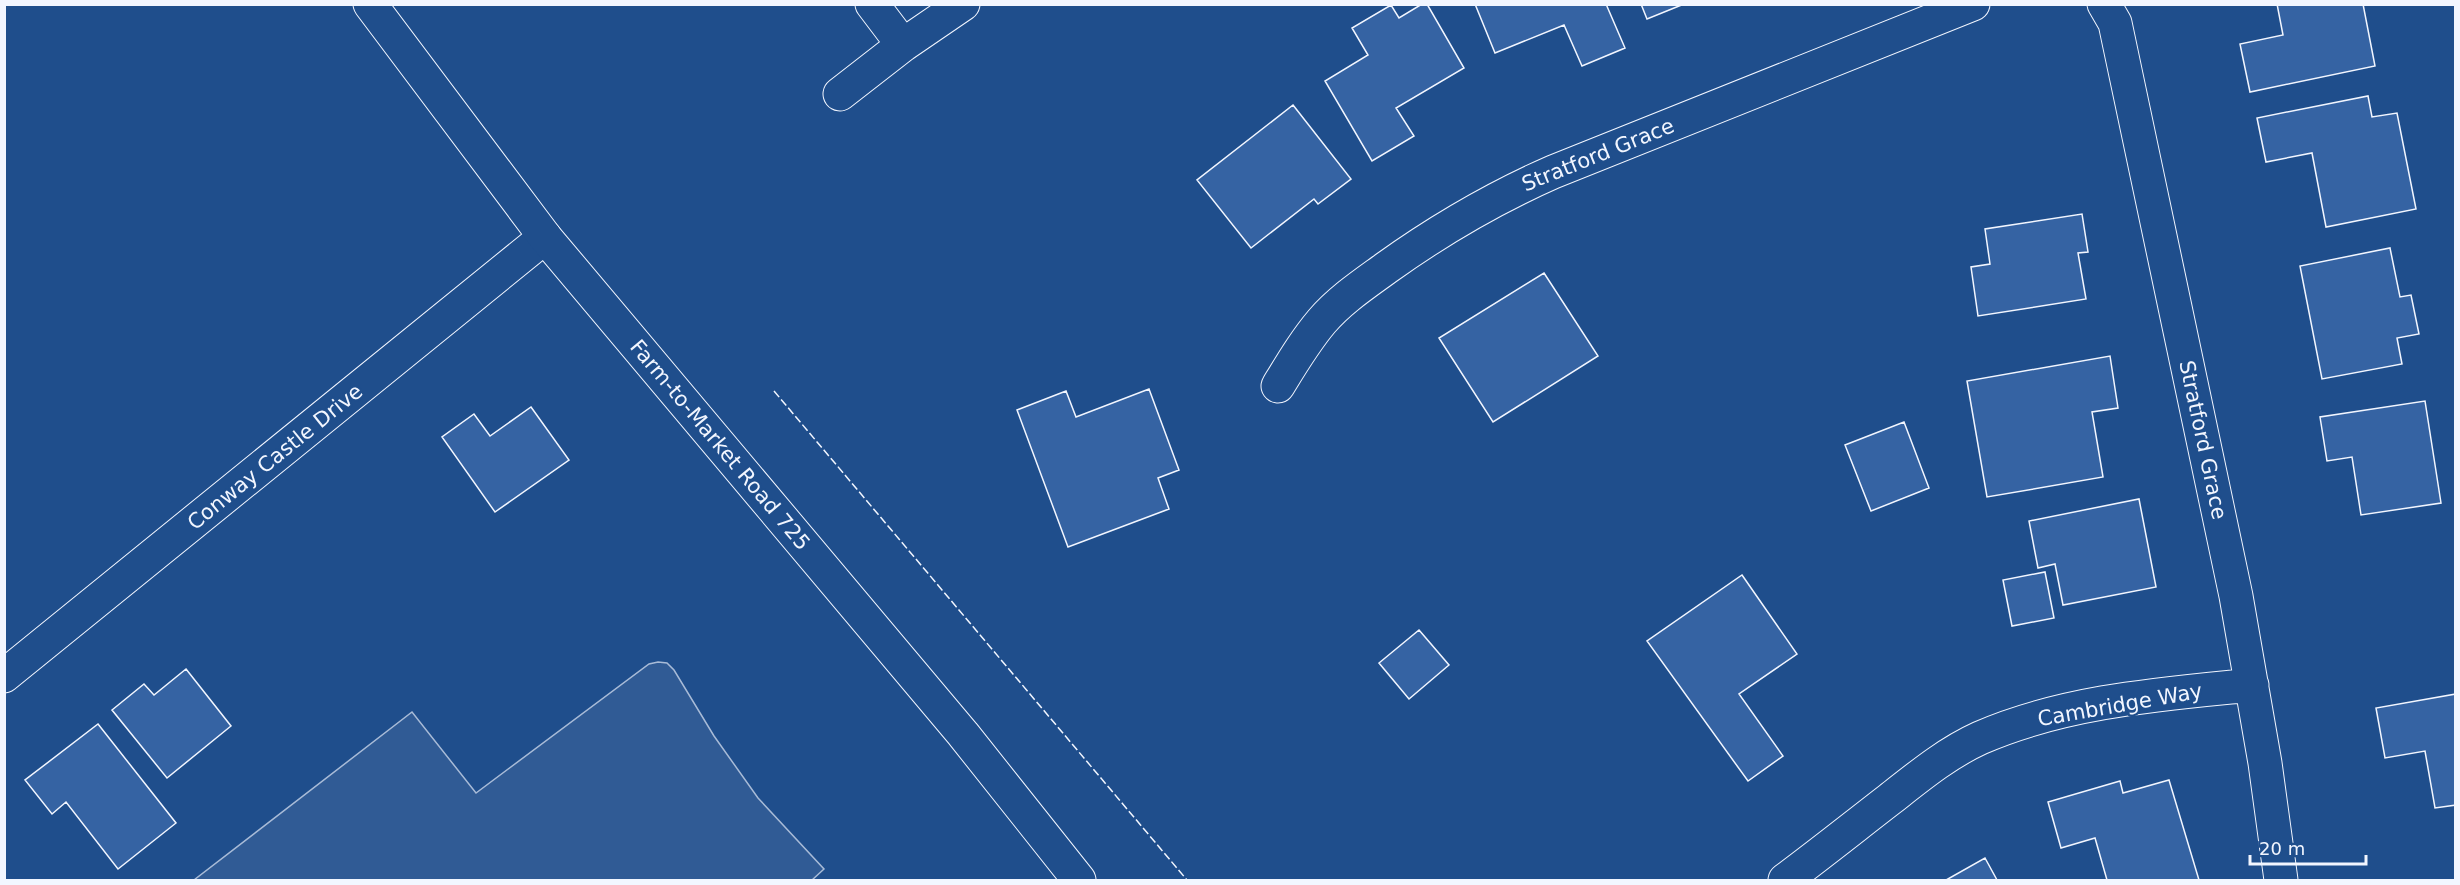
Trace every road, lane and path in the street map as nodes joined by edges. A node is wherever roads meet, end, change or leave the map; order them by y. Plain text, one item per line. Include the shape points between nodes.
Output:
1 (370, 4) edge
2 (872, 4) edge
3 (963, 4) edge
4 (1972, 4) edge
5 (2104, 4) edge
6 (903, 45) junction
7 (840, 94) dead end
8 (545, 237) junction
9 (1278, 386) dead end
10 (4, 676) edge
11 (2252, 685) junction
12 (1079, 880) edge
13 (1785, 880) edge
14 (2281, 880) edge

1 - 8 street, Farm-to-Market Road 725
2 - 6 street
3 - 6 street
4 - 9 street, Stratford Grace via 1553,172 1474,210 1357,288 1323,320
5 - 11 street, Stratford Grace via 2115,23
6 - 7 street
8 - 10 street, Conway Castle Drive
8 - 12 street, Farm-to-Market Road 725 via 963,734
11 - 13 street, Cambridge Way via 2070,710 1979,739 1935,764
11 - 14 street, Stratford Grace

